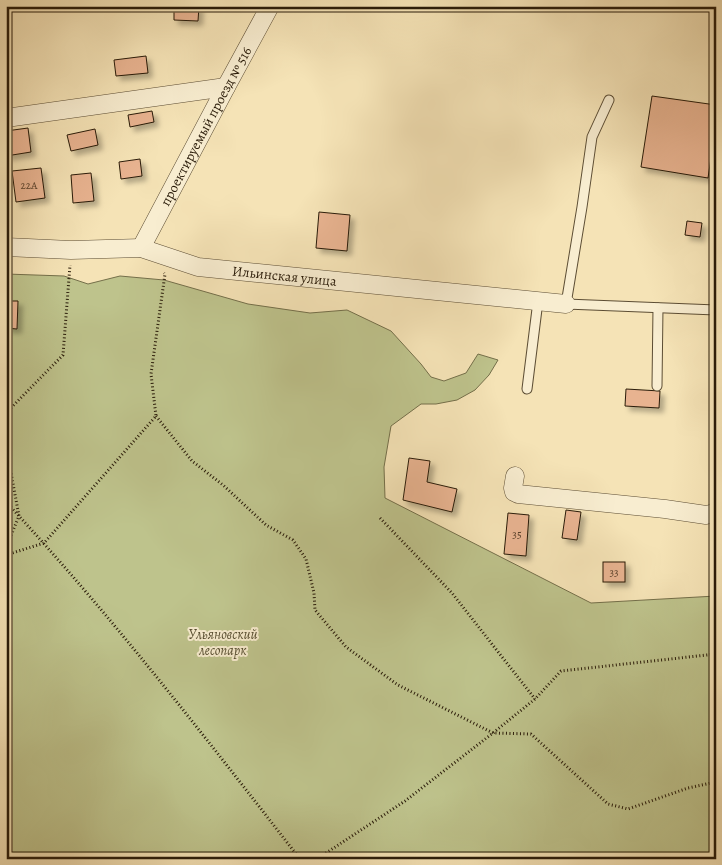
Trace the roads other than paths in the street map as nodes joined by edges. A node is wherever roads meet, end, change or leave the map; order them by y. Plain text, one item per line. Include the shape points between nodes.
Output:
1 (270, 6) edge
2 (226, 87) junction
3 (609, 100) dead end
4 (6, 118) edge
5 (6, 247) edge
6 (141, 248) junction
7 (538, 301) junction
8 (566, 304) junction
9 (658, 308) junction
10 (716, 310) edge
11 (657, 386) dead end
12 (526, 389) dead end
13 (515, 476) dead end
14 (716, 512) edge

1 - 2 street, проектируемый проезд № 516
2 - 4 street
2 - 6 street, проектируемый проезд № 516
3 - 8 lane via 592,137
5 - 6 street, Ильинская улица via 71,250
6 - 7 street, Ильинская улица via 198,267
7 - 8 street, Ильинская улица
7 - 12 lane
8 - 9 lane
9 - 10 lane
9 - 11 lane
13 - 14 street via 513,488 518,494 706,515

